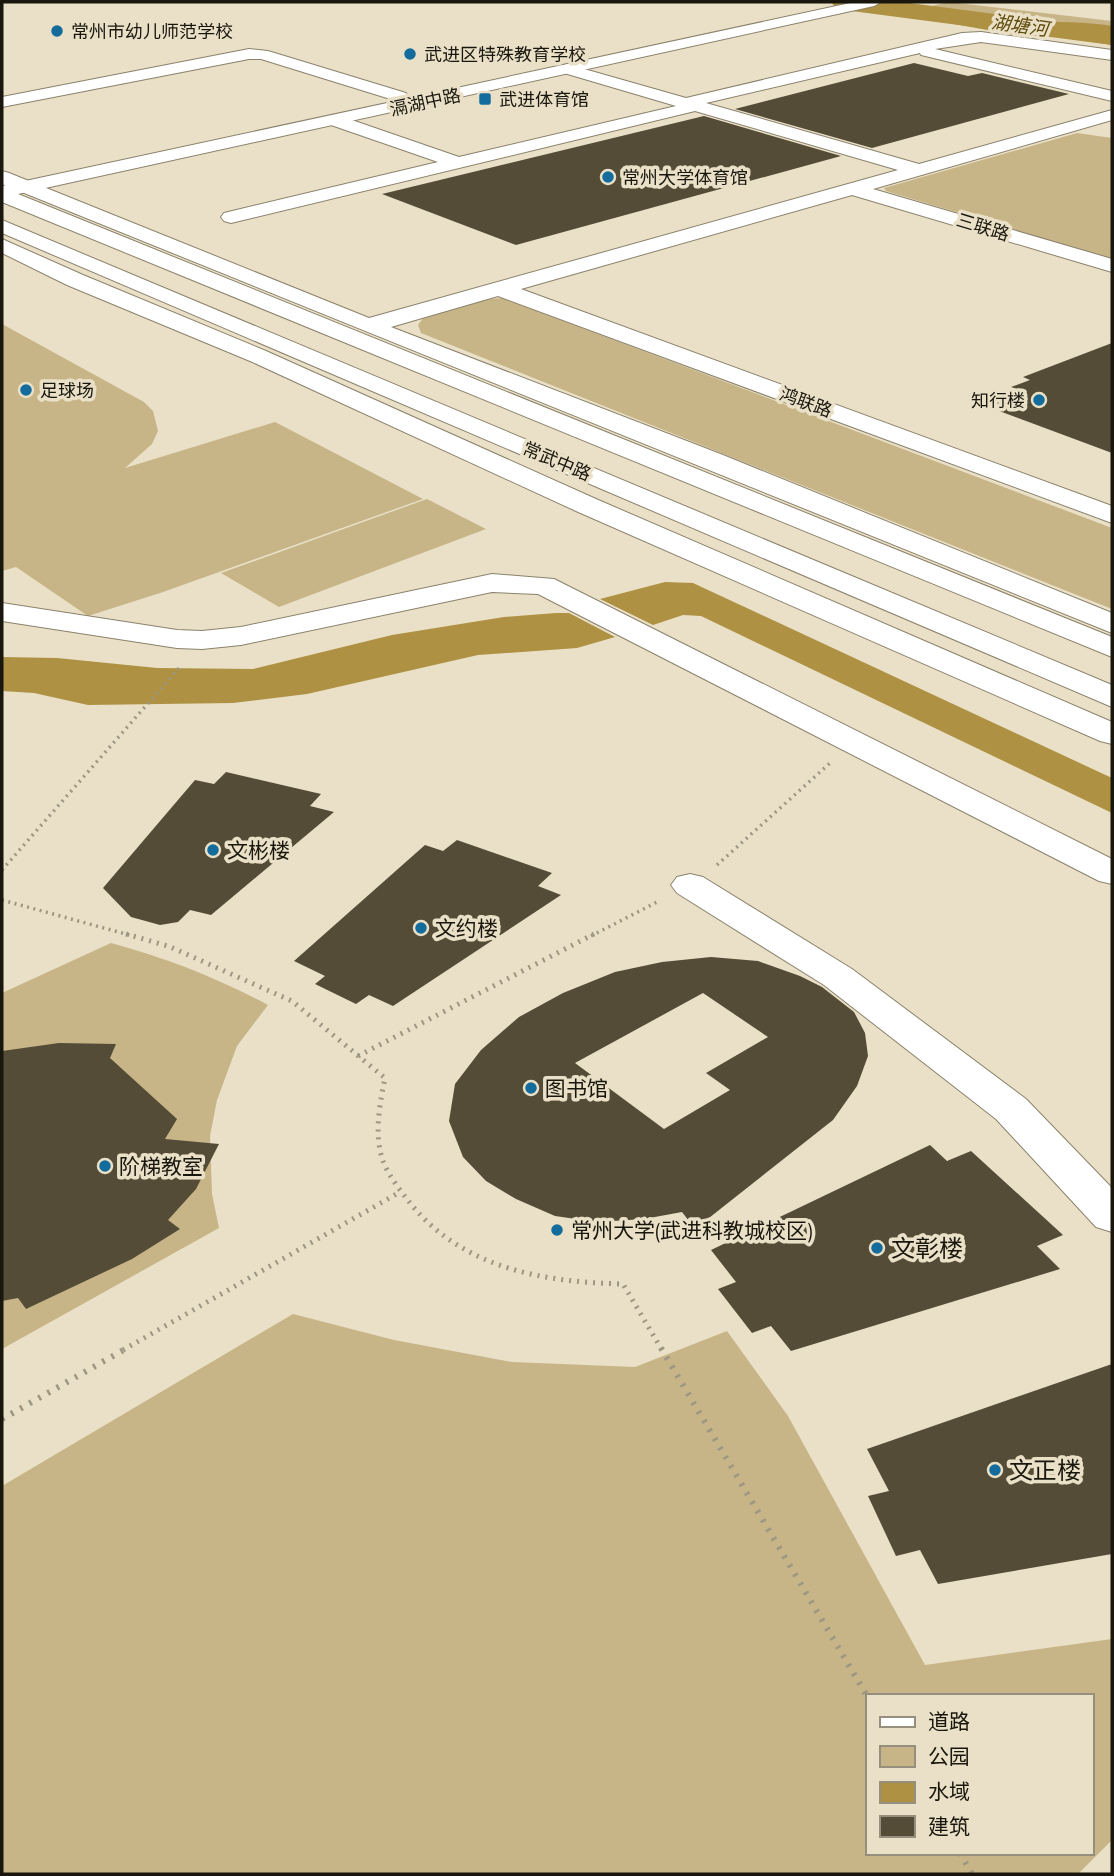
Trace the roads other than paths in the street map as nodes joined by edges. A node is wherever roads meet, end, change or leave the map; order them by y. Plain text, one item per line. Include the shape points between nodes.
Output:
1 (873, 2) edge
2 (837, 5) edge
3 (915, 49) junction
4 (1112, 55) edge
5 (570, 70) junction
6 (1112, 96) edge
7 (400, 97) junction
8 (2, 102) edge
9 (691, 105) junction
10 (1112, 116) edge
11 (337, 121) junction
12 (1077, 125) junction
13 (1112, 134) edge
14 (459, 163) junction
15 (919, 170) junction
16 (7, 186) edge
17 (853, 189) junction
18 (738, 199) dead end
19 (775, 211) junction
20 (231, 217) dead end
21 (2, 226) edge
22 (2, 245) edge
23 (522, 258) dead end
24 (1112, 266) edge
25 (559, 272) junction
26 (499, 289) junction
27 (368, 326) junction
28 (1112, 515) edge
29 (2, 612) edge
30 (1112, 624) edge
31 (1112, 648) edge
32 (1112, 697) edge
33 (1112, 734) edge
34 (1112, 873) edge
35 (690, 885) road end
36 (1112, 1216) edge

1 - 2 main road
2 - 5 main road, 滆湖中路
2 - 7 main road, 滆湖中路
3 - 4 main road via 981,37
3 - 6 main road
3 - 9 main road
5 - 9 main road
5 - 11 main road, 滆湖中路
7 - 8 main road via 262,54 249,54
7 - 16 main road, 滆湖中路
9 - 14 main road
9 - 15 main road
10 - 12 main road
11 - 14 main road
11 - 16 main road, 滆湖中路
12 - 13 main road
12 - 15 main road
14 - 20 main road
15 - 17 main road
16 - 27 main road
16 - 31 main road, 常武中路
17 - 19 main road
17 - 24 main road, 三联路
18 - 19 main road
19 - 25 main road
21 - 32 main road, 常武中路
22 - 33 main road
23 - 25 main road
25 - 26 main road
26 - 27 main road
26 - 28 main road, 鸿联路
27 - 30 main road
29 - 34 main road via 202,640 241,636 492,583 544,585
35 - 36 main road via 838,977 1011,1109

